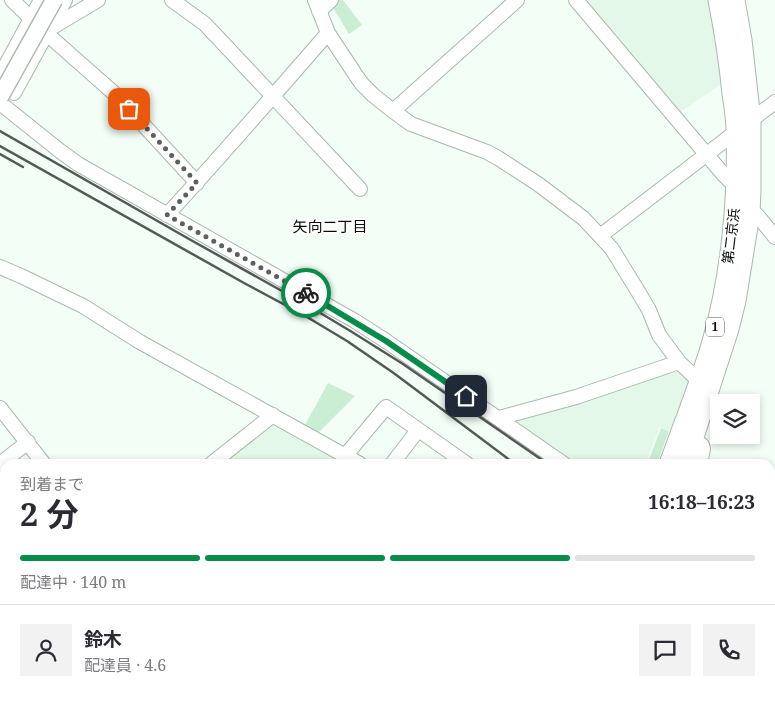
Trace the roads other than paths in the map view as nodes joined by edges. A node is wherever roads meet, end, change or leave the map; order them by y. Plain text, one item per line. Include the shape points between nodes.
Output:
1 (12, 0) edge
2 (42, 0) edge
3 (54, 0) edge
4 (66, 0) edge
5 (98, 0) edge
6 (172, 0) edge
7 (331, 0) edge
8 (517, 0) edge
9 (576, 0) edge
10 (718, 0) edge
11 (735, 0) edge
12 (317, 5) edge
13 (32, 18) junction
14 (49, 31) junction
15 (328, 34) junction
16 (0, 76) edge
17 (7, 95) edge
18 (273, 96) junction
19 (775, 102) edge
20 (0, 103) edge
21 (393, 111) junction
22 (744, 126) junction
23 (706, 153) junction
24 (197, 183) junction
25 (736, 183) junction
26 (360, 189) dead end
27 (750, 214) junction
28 (167, 215) junction
29 (600, 236) junction
30 (775, 237) edge
31 (0, 267) edge
32 (679, 362) junction
33 (700, 381) junction
34 (0, 408) edge
35 (273, 415) junction
36 (499, 418) junction
37 (418, 430) junction
38 (693, 440) junction
39 (28, 442) junction
40 (345, 456) junction
41 (447, 458) edge
42 (6, 459) edge
43 (40, 459) edge
44 (218, 459) edge
45 (351, 459) edge
46 (396, 459) edge
47 (557, 459) edge
48 (671, 459) edge
49 (686, 459) edge
50 (701, 459) edge

1 - 13 street
2 - 13 street
3 - 17 main road, bridge
4 - 14 street
5 - 14 street
6 - 18 street via 205,24
7 - 12 street
8 - 21 street
9 - 23 street
10 - 22 highway, 第二京浜 / 1
11 - 22 highway, 第二京浜 / 1 via 742,40
12 - 15 street
13 - 14 street
13 - 16 street
14 - 17 street
14 - 24 street via 116,96
15 - 18 street
15 - 21 street via 362,84
18 - 24 street
18 - 26 street
19 - 22 street
20 - 28 street via 78,164
21 - 29 street via 411,124 498,158 583,218
22 - 23 street
22 - 25 highway, 第二京浜 / 1
22 - 27 highway, 第二京浜 / 1 via 752,191
23 - 25 street via 730,181
23 - 29 street
24 - 28 street
25 - 33 highway, 第二京浜 / 1 via 722,294
27 - 30 street via 757,215
27 - 38 highway, 第二京浜 / 1 via 729,330
28 - 36 street via 355,322
29 - 32 street via 640,292 659,335
31 - 35 street via 83,306 140,342
32 - 33 street
32 - 36 street via 576,397
33 - 48 highway, 第二京浜 / 1
34 - 39 street
35 - 40 street
35 - 44 street
36 - 47 street
37 - 40 street via 386,407
37 - 41 street
37 - 46 street
38 - 49 highway, 第二京浜 / 1
38 - 50 street via 702,445
39 - 42 street
39 - 43 street
40 - 45 street

